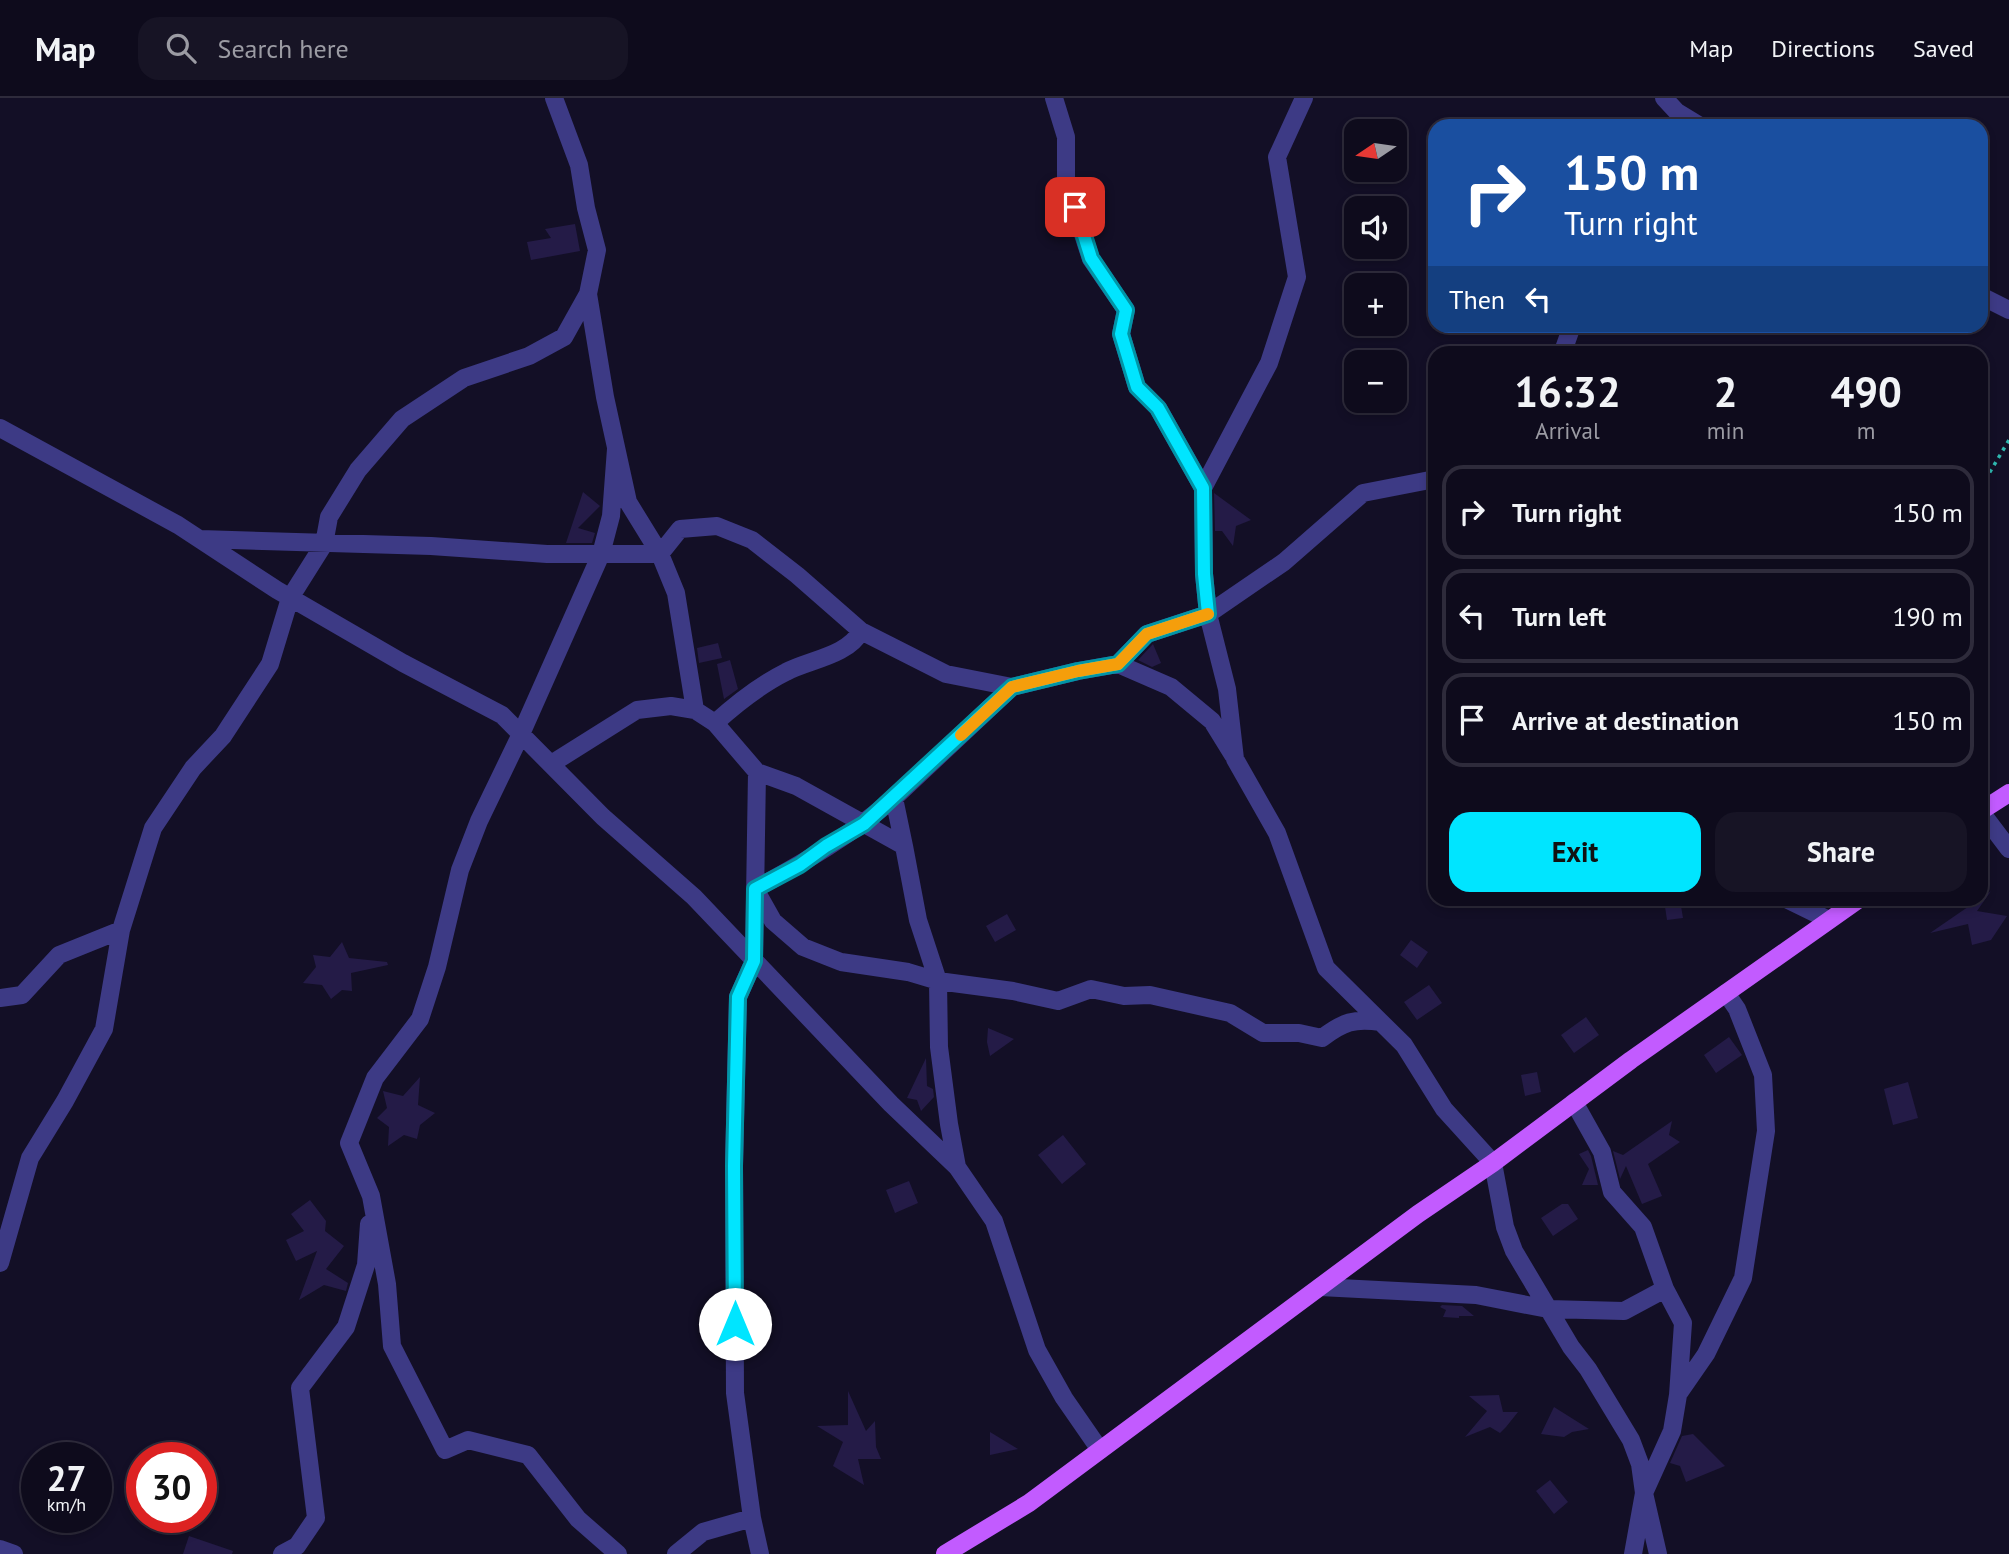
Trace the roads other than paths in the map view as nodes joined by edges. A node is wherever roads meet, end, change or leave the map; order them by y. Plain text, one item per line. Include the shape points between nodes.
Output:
1 (554, 98) edge
2 (1054, 98) edge
3 (1304, 98) edge
4 (1664, 98) edge
5 (1674, 119) edge
6 (588, 294) junction
7 (1988, 300) edge
8 (2009, 310) edge
9 (0, 428) edge
10 (616, 449) junction
11 (1428, 480) edge
12 (1203, 488) junction
13 (200, 539) junction
14 (324, 544) junction
15 (601, 554) junction
16 (660, 554) junction
17 (290, 598) junction
18 (1208, 614) junction
19 (861, 631) junction
20 (1118, 664) junction
21 (1012, 687) junction
22 (695, 710) junction
23 (715, 723) junction
24 (521, 734) junction
25 (1235, 759) junction
26 (551, 764) junction
27 (757, 772) junction
28 (2009, 793) edge
29 (894, 798) junction
30 (1988, 807) edge
31 (1988, 821) edge
32 (864, 824) junction
33 (904, 846) junction
34 (2009, 849) edge
35 (755, 889) junction
36 (1800, 906) edge
37 (1849, 906) edge
38 (1829, 920) junction
39 (121, 930) junction
40 (754, 961) junction
41 (937, 981) junction
42 (1726, 993) junction
43 (0, 998) edge
44 (1381, 1022) junction
45 (1574, 1102) junction
46 (1493, 1163) junction
47 (957, 1167) junction
48 (371, 1196) junction
49 (0, 1263) edge
50 (1320, 1287) junction
51 (1665, 1289) junction
52 (1548, 1309) junction
53 (1678, 1395) junction
54 (1100, 1450) junction
55 (1644, 1493) junction
56 (752, 1518) junction
57 (0, 1549) edge
58 (14, 1554) edge
59 (282, 1554) edge
60 (618, 1554) edge
61 (676, 1554) edge
62 (760, 1554) edge
63 (945, 1554) edge
64 (1633, 1554) edge
65 (1658, 1554) edge

1 - 6 street via 579,165 597,250
2 - 12 street via 1066,136 1066,182 1091,258 1126,310 1121,334 1137,387 1158,408
3 - 12 street via 1276,157 1297,276 1269,363
4 - 5 street
6 - 10 street
6 - 14 street via 564,337 529,356 464,378 402,419 358,470 329,517
7 - 8 street
9 - 13 street
10 - 15 street via 611,516
10 - 16 street via 628,502
11 - 18 street via 1363,493 1284,562
12 - 18 street
13 - 14 street
13 - 17 street
14 - 15 street
14 - 17 street
15 - 16 street
15 - 24 street
16 - 19 street via 680,529 717,526 752,540
16 - 22 street via 676,593
17 - 24 street via 502,715
17 - 39 street via 270,664 223,736 192,768 153,828
18 - 20 street via 1147,634
18 - 25 street via 1227,689
19 - 21 street via 946,674
19 - 23 street via 834,654 786,671
20 - 21 street
20 - 25 street via 1171,687 1212,721
21 - 29 street
22 - 23 street
22 - 26 street via 671,706 637,710
23 - 27 street
24 - 26 street
24 - 48 street via 460,870 420,1019 375,1078 349,1143
25 - 44 street via 1277,833 1326,968
26 - 40 street via 694,897
27 - 32 street via 796,786
27 - 35 street
28 - 30 main road
29 - 32 street
29 - 33 street
31 - 34 street
32 - 33 street
32 - 35 street
33 - 41 street via 918,919
35 - 40 street
35 - 41 street via 773,921 803,947 842,962
36 - 38 street
37 - 38 main road
38 - 42 main road
39 - 43 street via 59,955 22,995
39 - 49 street via 104,1029 30,1158
40 - 47 street
40 - 56 street via 738,997 734,1166 735,1393
41 - 44 street via 1058,1002 1091,989 1124,996 1150,995 1230,1013 1263,1033 1322,1038 1342,1023
41 - 47 street via 939,1046
42 - 45 main road
42 - 53 street via 1763,1075 1766,1131 1743,1278 1706,1354
44 - 46 street via 1404,1045 1444,1109
45 - 46 main road
45 - 51 street via 1602,1152 1612,1192 1643,1227
46 - 50 main road
46 - 52 street via 1509,1238
47 - 54 street via 993,1221 1037,1350
48 - 59 street via 366,1265 346,1327 300,1388 316,1518 297,1546
48 - 60 street via 387,1284 392,1346 445,1450 468,1440 528,1455 578,1519
50 - 52 street via 1476,1295
50 - 54 main road
51 - 52 street via 1624,1311
51 - 53 street via 1683,1323
52 - 55 street via 1631,1440
53 - 55 street via 1672,1432
54 - 63 main road via 1030,1503
55 - 64 street
55 - 65 street
56 - 61 street via 703,1532
56 - 62 street
57 - 58 street

